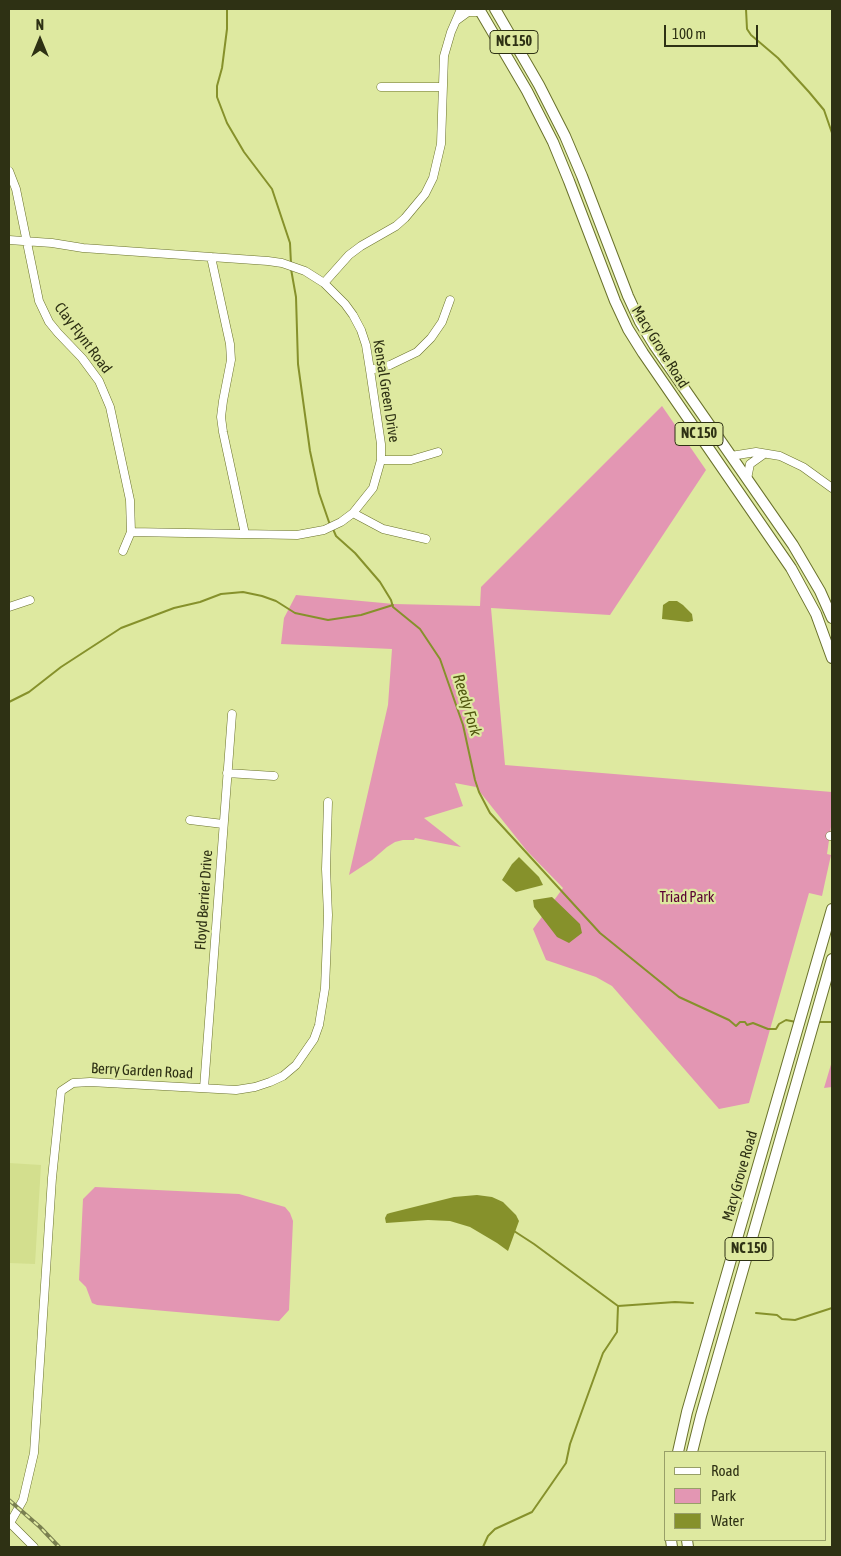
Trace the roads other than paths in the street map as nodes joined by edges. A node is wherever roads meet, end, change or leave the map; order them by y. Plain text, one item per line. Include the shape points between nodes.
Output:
1 (461, 9) edge
2 (495, 9) edge
3 (482, 10) edge
4 (456, 21) junction
5 (534, 76) junction
6 (381, 87) dead end
7 (442, 87) junction
8 (9, 171) edge
9 (578, 205) junction
10 (9, 240) edge
11 (26, 241) junction
12 (211, 257) junction
13 (622, 280) junction
14 (324, 283) junction
15 (450, 300) dead end
16 (370, 370) junction
17 (438, 452) dead end
18 (764, 454) junction
19 (731, 456) junction
20 (381, 460) junction
21 (726, 473) junction
22 (747, 479) junction
23 (832, 488) edge
24 (353, 513) junction
25 (130, 532) junction
26 (245, 534) junction
27 (426, 539) dead end
28 (793, 545) junction
29 (123, 551) dead end
30 (30, 600) dead end
31 (9, 607) edge
32 (832, 618) edge
33 (832, 658) edge
34 (232, 714) dead end
35 (227, 773) junction
36 (274, 776) dead end
37 (328, 802) dead end
38 (190, 820) dead end
39 (223, 824) junction
40 (832, 909) edge
41 (832, 959) edge
42 (204, 1088) junction
43 (712, 1326) junction
44 (707, 1393) junction
45 (678, 1451) edge
46 (692, 1451) edge
47 (9, 1523) edge
48 (34, 1547) edge

1 - 4 street
2 - 5 main road, Macy Grove Road / NC 150
3 - 4 street via 468,12
3 - 5 main road
3 - 9 main road, Macy Grove Road / NC 150 via 540,116
4 - 7 street via 444,56
5 - 13 main road, Macy Grove Road / NC 150 via 571,149
6 - 7 street
7 - 14 street via 438,161 425,194 406,218 349,255
8 - 11 street, Clay Flynt Road via 16,189
9 - 13 main road via 614,277
9 - 21 main road, Macy Grove Road / NC 150 via 628,329
10 - 11 street, Kensal Green Drive
11 - 12 street, Kensal Green Drive
11 - 25 street, Clay Flynt Road via 35,288 44,311 58,334 92,372 110,407 130,500
12 - 14 street, Kensal Green Drive via 282,263 305,271
12 - 26 street via 230,344 230,368 221,417
13 - 19 main road, Macy Grove Road / NC 150 via 646,334
14 - 16 street, Kensal Green Drive via 353,315 361,330
15 - 16 street via 432,338 417,352
16 - 20 street, Kensal Green Drive
17 - 20 street via 410,460
18 - 19 street
18 - 22 street via 750,464
18 - 23 street via 795,462
19 - 22 main road, Macy Grove Road / NC 150
20 - 24 street, Kensal Green Drive via 373,488
21 - 28 main road via 731,472 737,477
21 - 33 main road, Macy Grove Road / NC 150 via 792,568 816,614
22 - 28 main road, Macy Grove Road / NC 150
24 - 26 street, Kensal Green Drive via 341,522 309,534
24 - 27 street via 383,529
25 - 26 street, Kensal Green Drive
25 - 29 street, Clay Flynt Road
28 - 32 main road, Macy Grove Road / NC 150
30 - 31 street
34 - 35 street, Floyd Berrier Drive
35 - 36 street
35 - 39 street, Floyd Berrier Drive
37 - 42 street, Berry Garden Road via 325,988 314,1040 296,1065 270,1082 236,1090
38 - 39 street
39 - 42 street, Floyd Berrier Drive
40 - 43 main road, Macy Grove Road / NC 150
41 - 44 main road, Macy Grove Road / NC 150
42 - 47 street, Berry Garden Road via 90,1082 73,1083 61,1092 52,1178 34,1452 23,1500
43 - 44 main road via 702,1386
43 - 45 main road, Macy Grove Road / NC 150
44 - 46 main road, Macy Grove Road / NC 150
47 - 48 street

